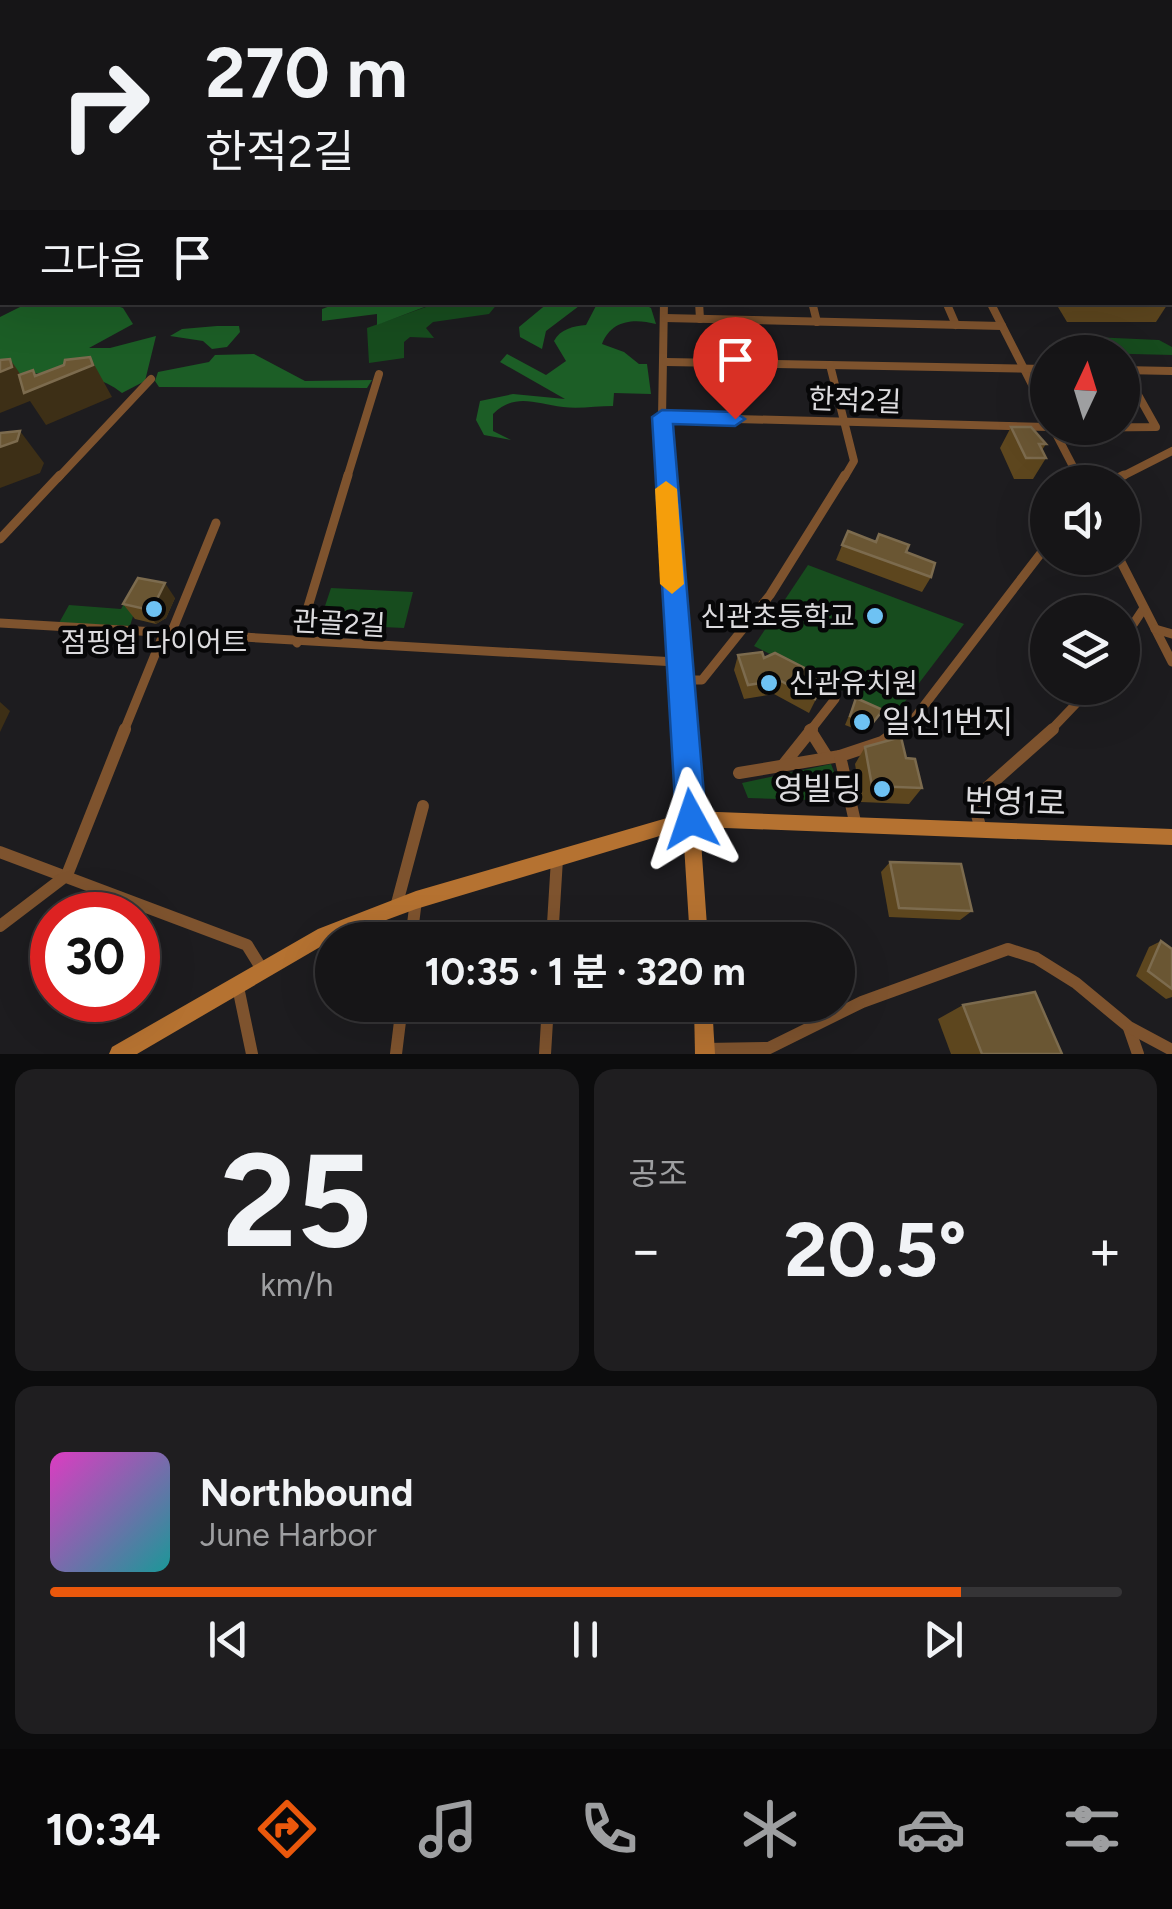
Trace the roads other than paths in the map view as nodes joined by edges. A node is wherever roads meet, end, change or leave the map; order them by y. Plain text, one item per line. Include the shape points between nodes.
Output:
1 (664, 305) edge
2 (699, 305) edge
3 (813, 305) edge
4 (947, 305) edge
5 (992, 305) edge
6 (666, 318) junction
7 (700, 319) junction
8 (817, 322) junction
9 (956, 325) junction
10 (1002, 326) junction
11 (666, 362) junction
12 (830, 365) junction
13 (1024, 368) junction
14 (1030, 368) edge
15 (1140, 370) edge
16 (1172, 371) edge
17 (379, 374) dead end
18 (150, 379) dead end
19 (1030, 380) edge
20 (1140, 399) edge
21 (662, 417) junction
22 (845, 422) junction
23 (1030, 426) edge
24 (1140, 426) edge
25 (1172, 451) edge
26 (1140, 467) edge
27 (216, 523) dead end
28 (0, 539) edge
29 (1030, 567) edge
30 (1128, 575) edge
31 (1144, 608) junction
32 (1140, 614) edge
33 (0, 623) edge
34 (1155, 628) junction
35 (1172, 634) edge
36 (167, 636) junction
37 (297, 643) junction
38 (676, 662) junction
39 (1172, 662) edge
40 (678, 680) junction
41 (835, 699) dead end
42 (1075, 705) edge
43 (810, 730) junction
44 (834, 757) junction
45 (784, 765) junction
46 (739, 773) dead end
47 (423, 806) dead end
48 (691, 819) junction
49 (856, 826) junction
50 (981, 830) junction
51 (1172, 836) edge
52 (0, 852) edge
53 (557, 859) junction
54 (67, 875) junction
55 (416, 900) junction
56 (396, 907) junction
57 (413, 922) edge
58 (553, 922) edge
59 (698, 922) edge
60 (0, 926) edge
61 (263, 972) junction
62 (238, 987) junction
63 (400, 1022) edge
64 (547, 1022) edge
65 (703, 1022) edge
66 (1129, 1027) junction
67 (1172, 1050) edge
68 (705, 1051) edge
69 (119, 1054) edge
70 (252, 1054) edge
71 (396, 1054) edge
72 (545, 1054) edge
73 (1138, 1054) edge

1 - 6 street
2 - 7 street
3 - 8 street
4 - 9 street
5 - 10 street
6 - 7 street
6 - 11 street
7 - 8 street
8 - 9 street
9 - 10 street
10 - 13 street
11 - 12 street, 한적2길
11 - 21 street
12 - 13 street, 한적2길
12 - 22 street
13 - 14 street, 한적2길
13 - 19 street
15 - 16 street
17 - 37 street
18 - 28 street
20 - 24 street, 한적2길 via 1156,426
21 - 22 street, 한적2길
21 - 38 street
22 - 23 street, 한적2길
22 - 40 street via 854,462 794,560 702,680
25 - 26 street
27 - 36 street
29 - 44 street via 913,720 882,742
30 - 31 street
31 - 32 street
31 - 34 street
33 - 36 street, 관골2길
34 - 35 street
34 - 39 street
36 - 37 street, 관골2길
36 - 54 street
37 - 38 street, 관골2길
38 - 40 street
40 - 48 street
41 - 43 street
42 - 50 street via 973,800
43 - 44 street
43 - 45 street
44 - 45 street
44 - 49 street
45 - 46 street
47 - 56 street
48 - 49 main road, 번영1로
48 - 53 main road, 번영1로
48 - 59 main road
49 - 50 main road, 번영1로
50 - 51 main road, 번영1로
52 - 54 street
53 - 55 main road, 번영1로
53 - 58 street
54 - 60 street
54 - 61 street via 248,946
55 - 56 main road, 번영1로
55 - 57 street
56 - 61 main road, 번영1로 via 318,938
61 - 62 main road, 번영1로
62 - 69 main road, 번영1로
62 - 70 street
63 - 71 street
64 - 72 street
65 - 68 main road
66 - 67 street
66 - 68 street via 1076,983 1036,958 1008,950 862,1002 769,1048
66 - 73 street

